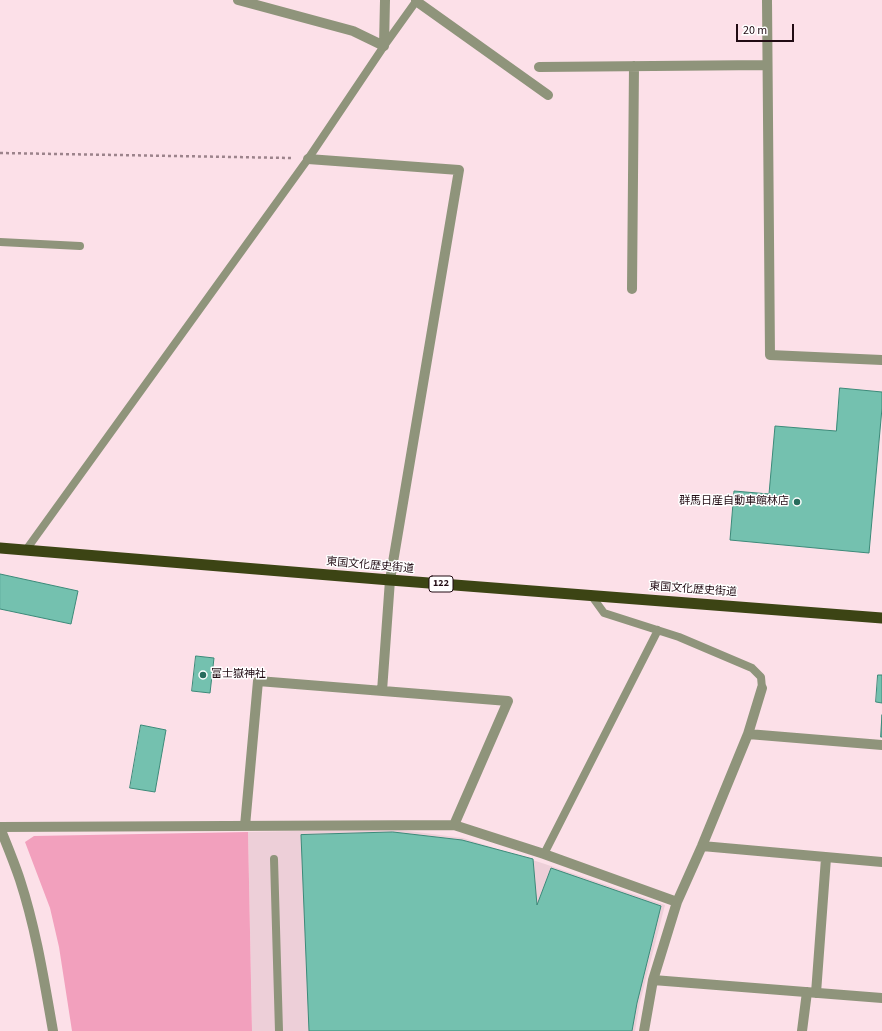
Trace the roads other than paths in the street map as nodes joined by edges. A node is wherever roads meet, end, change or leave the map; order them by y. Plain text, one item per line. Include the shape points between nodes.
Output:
1 (238, 0) edge
2 (385, 0) edge
3 (416, 0) edge
4 (767, 0) edge
5 (384, 46) junction
6 (767, 65) junction
7 (634, 66) junction
8 (539, 67) dead end
9 (548, 95) dead end
10 (308, 159) junction
11 (0, 242) edge
12 (80, 246) dead end
13 (632, 289) dead end
14 (882, 360) edge
15 (0, 548) edge
16 (26, 550) junction
17 (390, 580) junction
18 (590, 595) junction
19 (882, 618) edge
20 (658, 630) junction
21 (762, 688) joint
22 (382, 691) junction
23 (748, 734) junction
24 (882, 745) edge
25 (454, 825) junction
26 (245, 826) junction
27 (0, 828) edge
28 (702, 846) junction
29 (544, 854) junction
30 (826, 858) junction
31 (274, 859) dead end
32 (882, 862) edge
33 (676, 902) junction
34 (653, 980) junction
35 (812, 993) junction
36 (882, 998) edge
37 (53, 1031) edge
38 (279, 1031) edge
39 (644, 1031) edge
40 (802, 1031) edge

1 - 5 street via 353,31
2 - 5 street
3 - 5 lane
3 - 9 street
4 - 6 street
5 - 10 lane
6 - 7 street
6 - 14 street via 770,355
7 - 8 street
7 - 13 street
10 - 16 lane
10 - 17 street via 459,170
11 - 12 lane
15 - 16 highway, 東国文化歴史街道 / 122
16 - 17 highway, 東国文化歴史街道 / 122
17 - 18 highway, 東国文化歴史街道 / 122
17 - 22 street
18 - 19 highway, 東国文化歴史街道 / 122
18 - 20 lane via 604,613
20 - 21 lane via 752,668 761,677
20 - 29 lane
21 - 23 street
22 - 25 street via 508,701
22 - 26 street via 258,681
23 - 24 street
23 - 28 street
25 - 26 street
25 - 29 street
26 - 27 street
27 - 37 street via 28,908 42,963
28 - 30 street
28 - 33 street
29 - 33 street
30 - 32 street
30 - 35 street
31 - 38 lane
33 - 34 street
34 - 35 street
34 - 39 street
35 - 36 street
35 - 40 street

